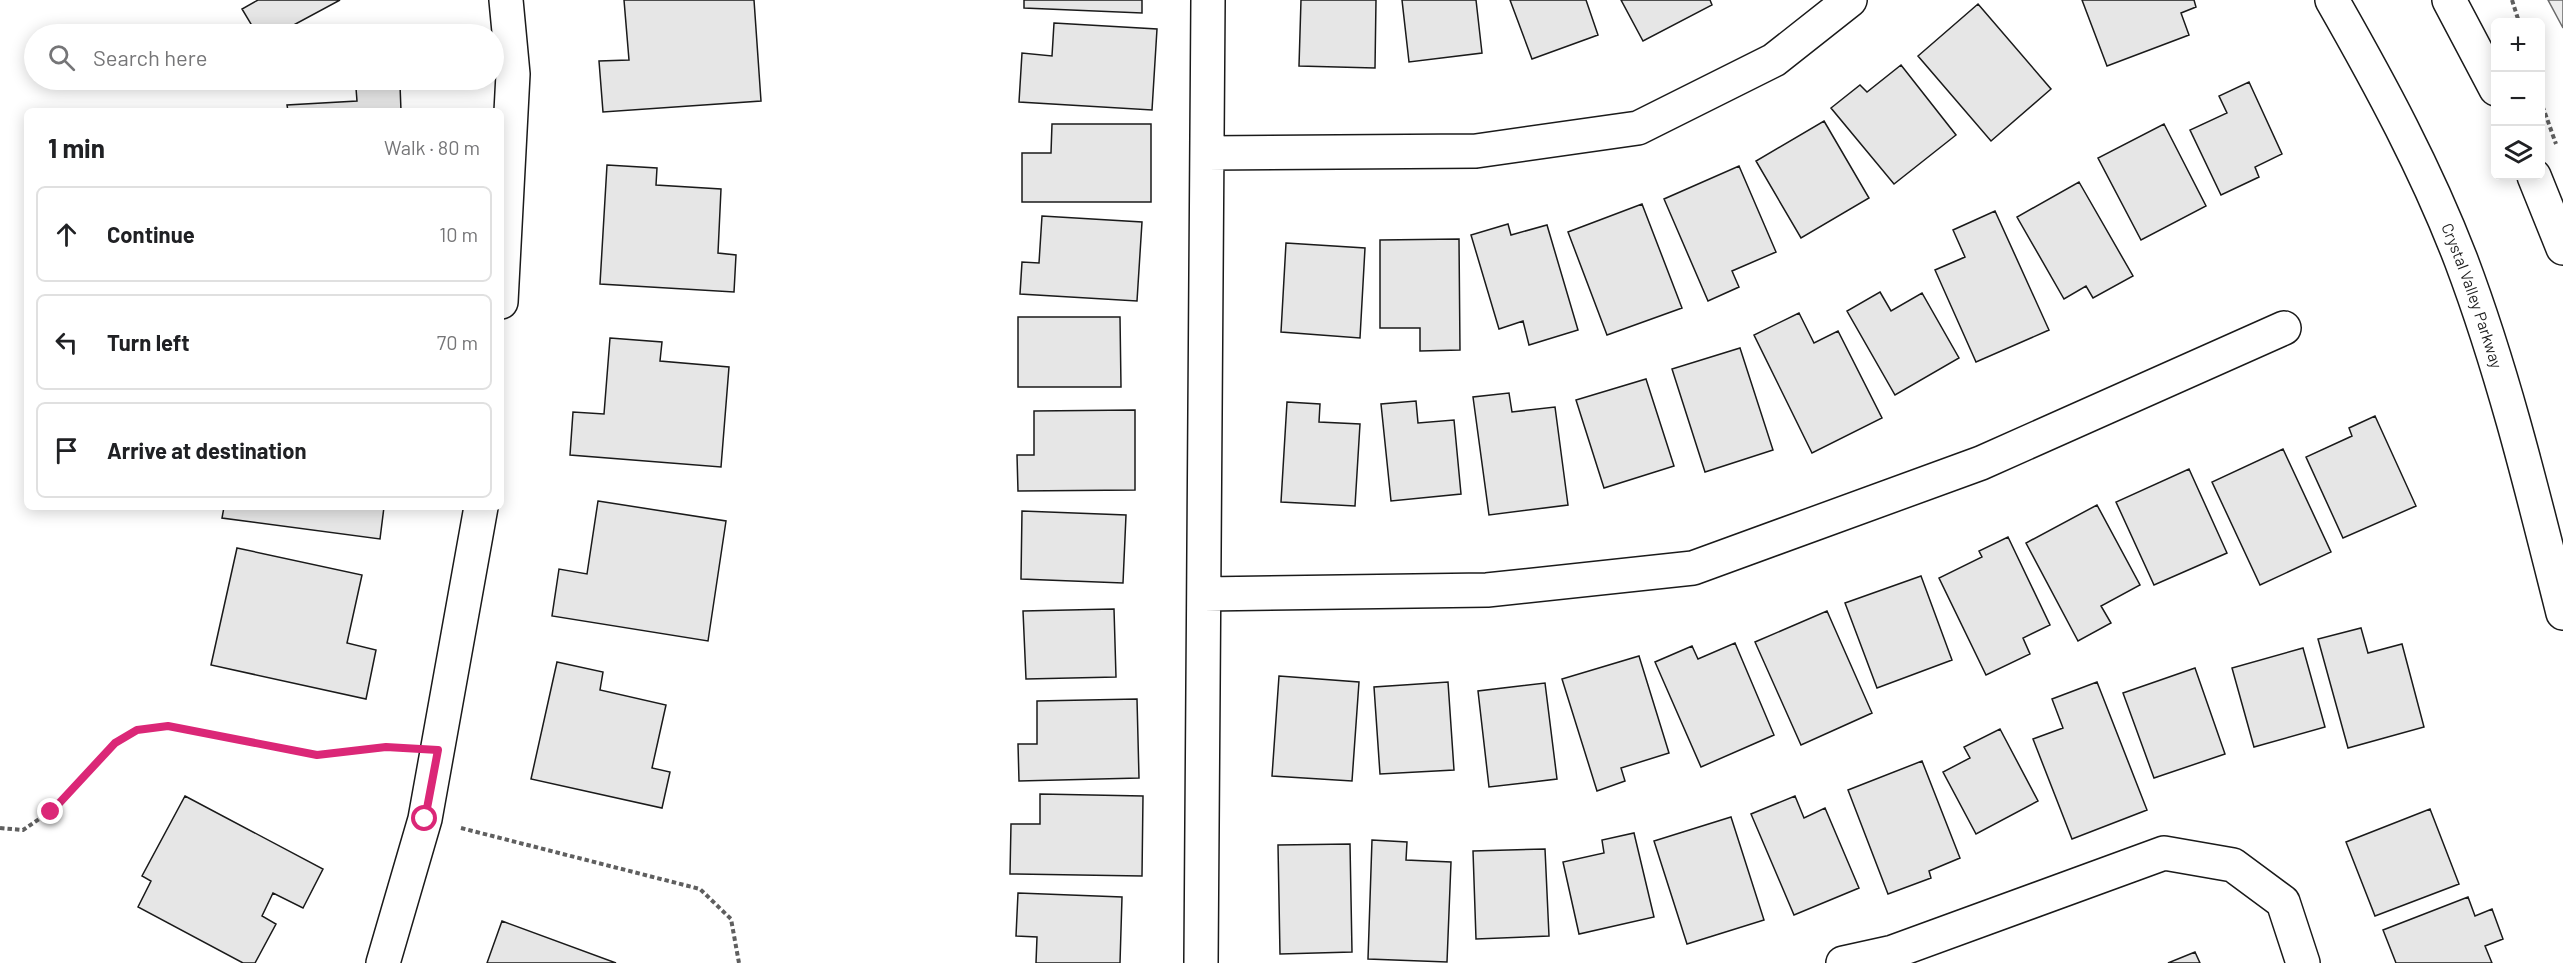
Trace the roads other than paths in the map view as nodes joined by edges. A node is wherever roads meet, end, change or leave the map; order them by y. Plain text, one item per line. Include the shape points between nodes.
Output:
1 (506, 0) edge
2 (1208, 0) edge
3 (1850, 0) edge
4 (2332, 0) edge
5 (2449, 0) edge
6 (2491, 80) edge
7 (1207, 153) junction
8 (2536, 180) edge
9 (504, 245) edge
10 (2563, 248) edge
11 (2284, 328) dead end
12 (480, 510) edge
13 (1204, 594) junction
14 (2563, 613) edge
15 (383, 963) edge
16 (1201, 963) edge
17 (1842, 963) edge
18 (2302, 963) edge

1 - 9 street via 513,74
2 - 7 street
3 - 7 street via 1774,60 1638,128 1476,151
4 - 14 street, Crystal Valley Parkway via 2417,158 2461,260 2528,471
5 - 6 street
7 - 13 street
8 - 10 street
11 - 13 street via 1981,463 1693,568 1487,590
12 - 15 street via 425,819
13 - 16 street
17 - 18 street via 1893,952 2164,853 2233,865 2283,902

